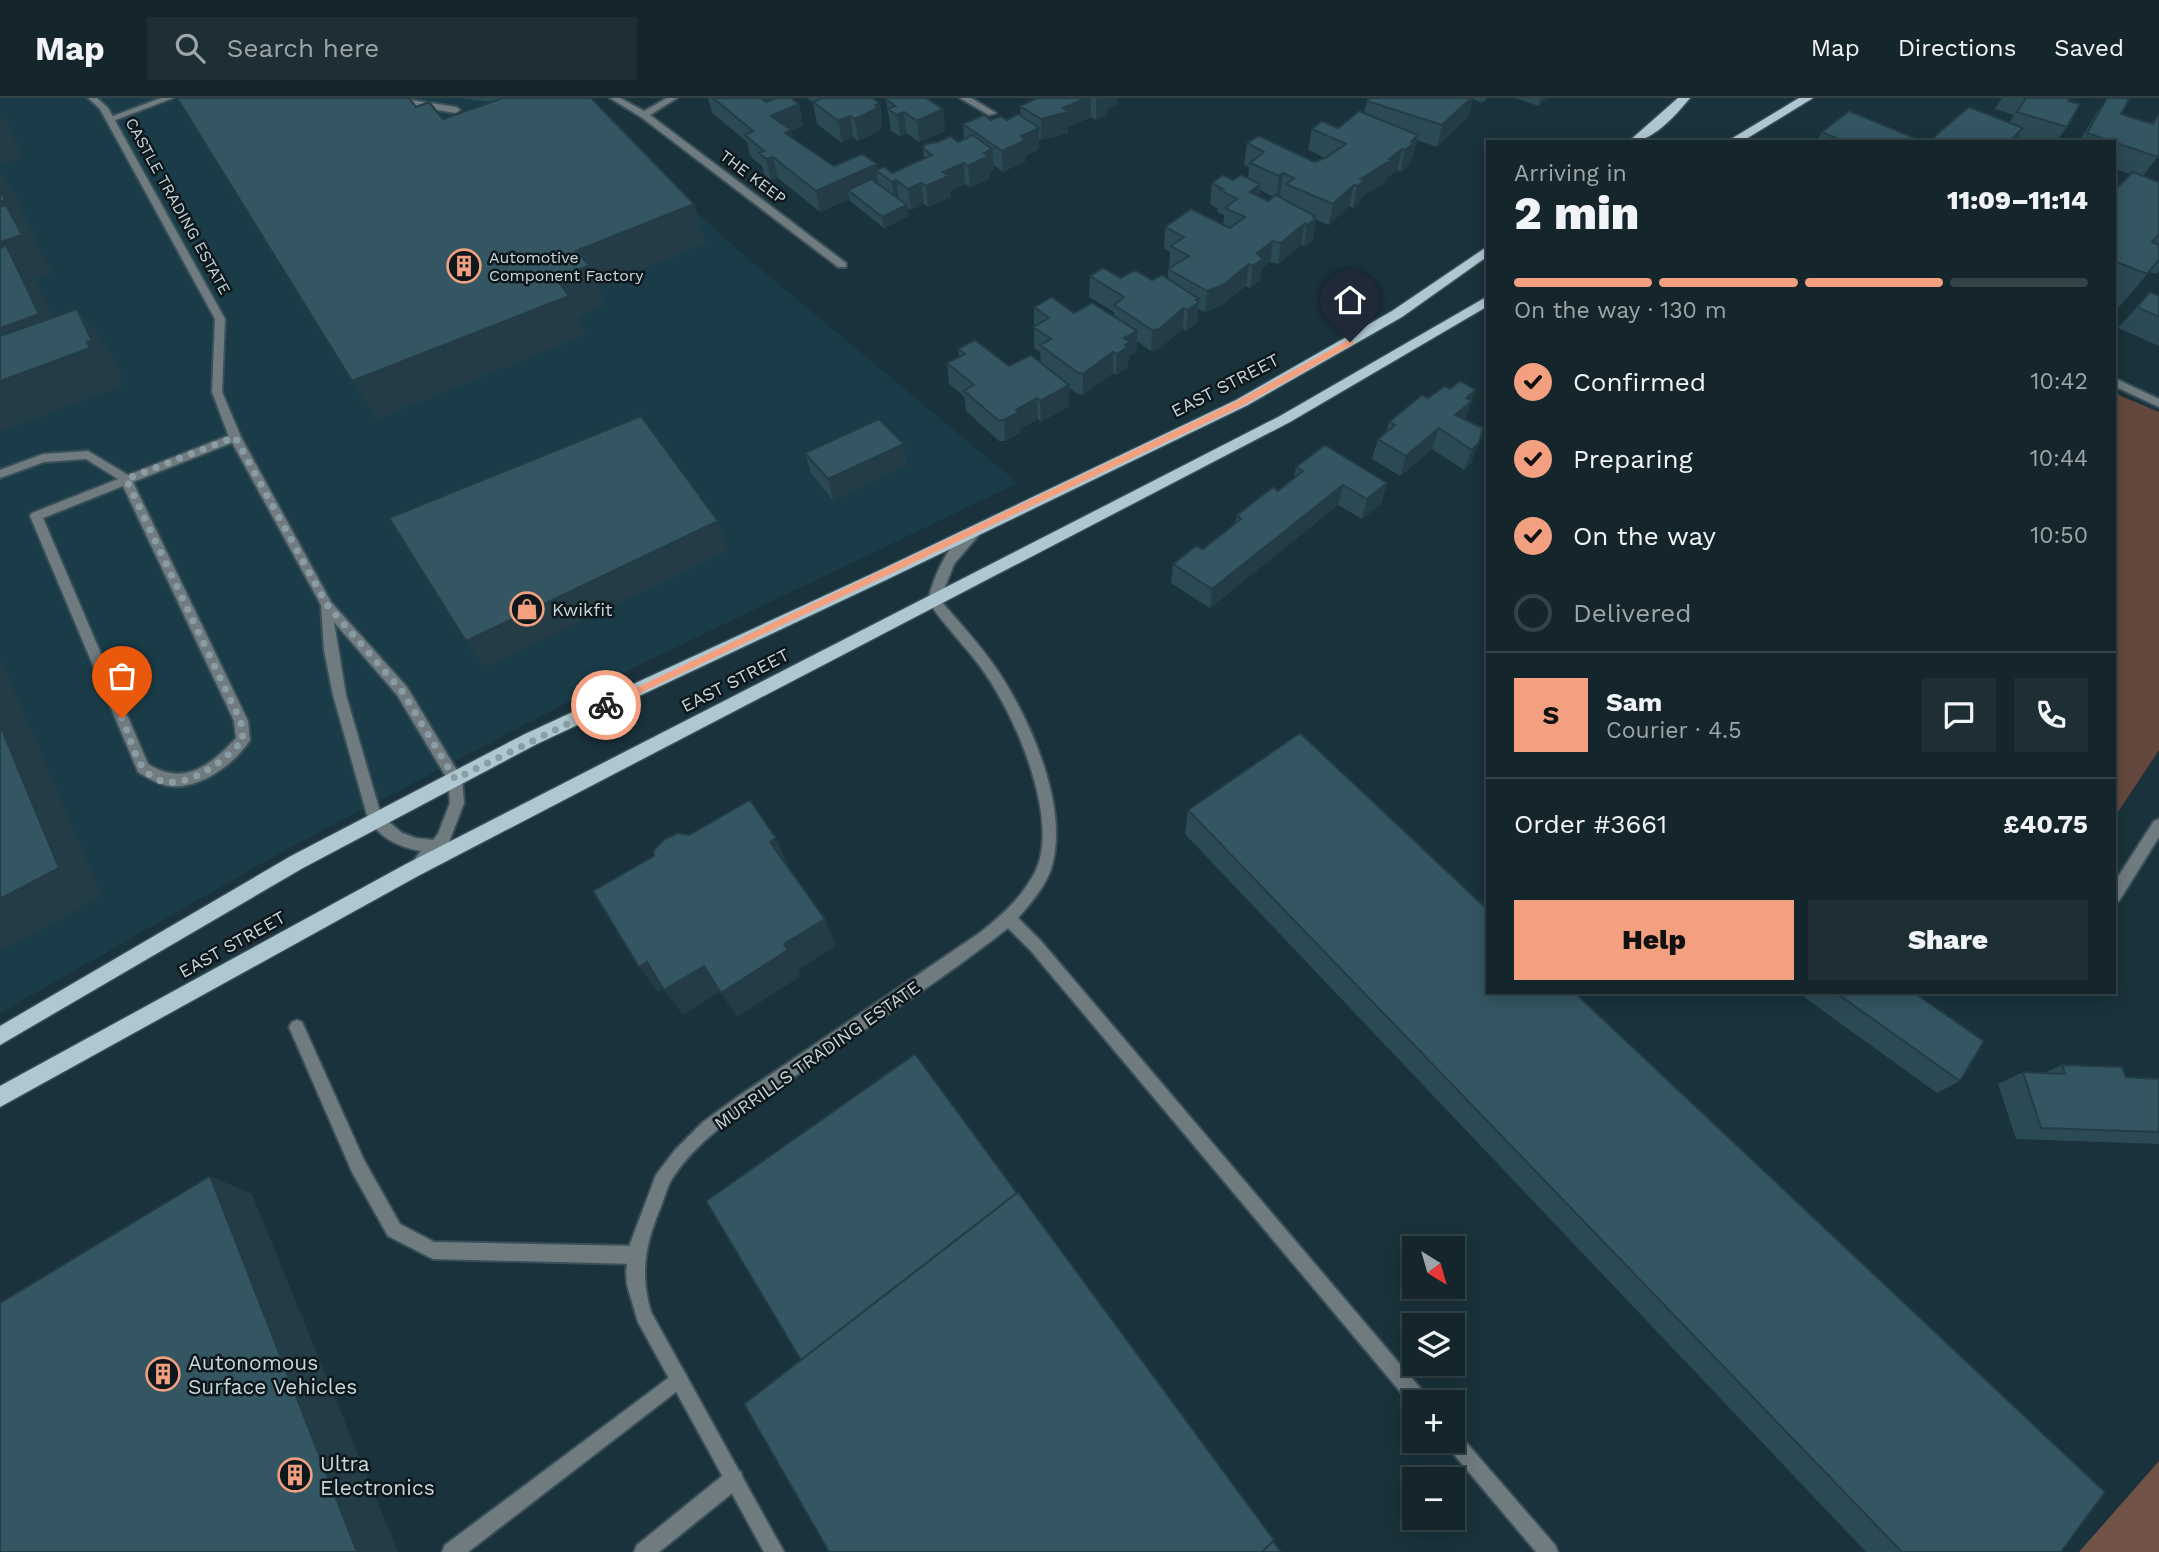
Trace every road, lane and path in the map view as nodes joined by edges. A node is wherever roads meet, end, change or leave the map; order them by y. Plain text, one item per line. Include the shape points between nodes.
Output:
1 (92, 98) edge
2 (169, 98) edge
3 (381, 98) edge
4 (614, 98) edge
5 (673, 98) edge
6 (964, 98) edge
7 (1684, 98) edge
8 (1807, 98) edge
9 (456, 110) dead end
10 (992, 113) dead end
11 (644, 115) junction
12 (110, 119) junction
13 (1637, 140) edge
14 (1735, 140) edge
15 (1486, 251) edge
16 (842, 265) dead end
17 (1486, 301) edge
18 (2116, 383) edge
19 (2159, 402) edge
20 (235, 437) junction
21 (0, 474) edge
22 (126, 479) junction
23 (981, 526) junction
24 (934, 601) junction
25 (327, 605) junction
26 (455, 779) junction
27 (377, 820) junction
28 (2159, 825) edge
29 (476, 838) junction
30 (436, 846) junction
31 (412, 870) junction
32 (2116, 893) edge
33 (1009, 919) junction
34 (297, 1027) dead end
35 (0, 1036) edge
36 (0, 1097) edge
37 (635, 1255) junction
38 (679, 1379) junction
39 (1411, 1390) edge
40 (1464, 1453) edge
41 (734, 1479) junction
42 (452, 1552) edge
43 (645, 1552) edge
44 (774, 1552) edge
45 (1548, 1552) edge

1 - 12 street, CASTLE TRADING ESTATE
2 - 12 street
3 - 9 street
4 - 11 street, THE KEEP
5 - 11 street
6 - 10 street
7 - 13 main road
8 - 14 main road
11 - 16 street, THE KEEP
12 - 20 street, CASTLE TRADING ESTATE via 220,319 217,392
15 - 23 main road, EAST STREET via 1397,314 1252,397
17 - 24 main road, EAST STREET via 1285,419
18 - 19 street
20 - 22 street
20 - 25 street, CASTLE TRADING ESTATE
21 - 22 street via 43,458 88,455
22 - 22 street via 241,722 243,740 229,757 180,783 155,779 143,768 36,516
23 - 24 street via 940,574
23 - 26 main road, EAST STREET
24 - 29 main road, EAST STREET
24 - 33 street, MURRILLS TRADING ESTATE via 994,676 1013,708 1042,785 1050,828 1044,868
25 - 26 street, CASTLE TRADING ESTATE via 402,691
25 - 27 street, CASTLE TRADING ESTATE via 335,666
26 - 27 main road, EAST STREET
26 - 30 street via 457,803 444,838
27 - 30 street via 398,838
27 - 35 main road, EAST STREET
28 - 32 street
29 - 30 street
29 - 31 main road, EAST STREET
30 - 31 street
31 - 36 main road, EAST STREET
33 - 37 street, MURRILLS TRADING ESTATE via 731,1111 695,1142 667,1172
33 - 39 street via 1037,946
34 - 37 street via 358,1166 394,1230 433,1250
37 - 38 street, MURRILLS TRADING ESTATE via 635,1293
38 - 41 street, MURRILLS TRADING ESTATE
38 - 42 street
40 - 45 street
41 - 43 street
41 - 44 street, MURRILLS TRADING ESTATE

